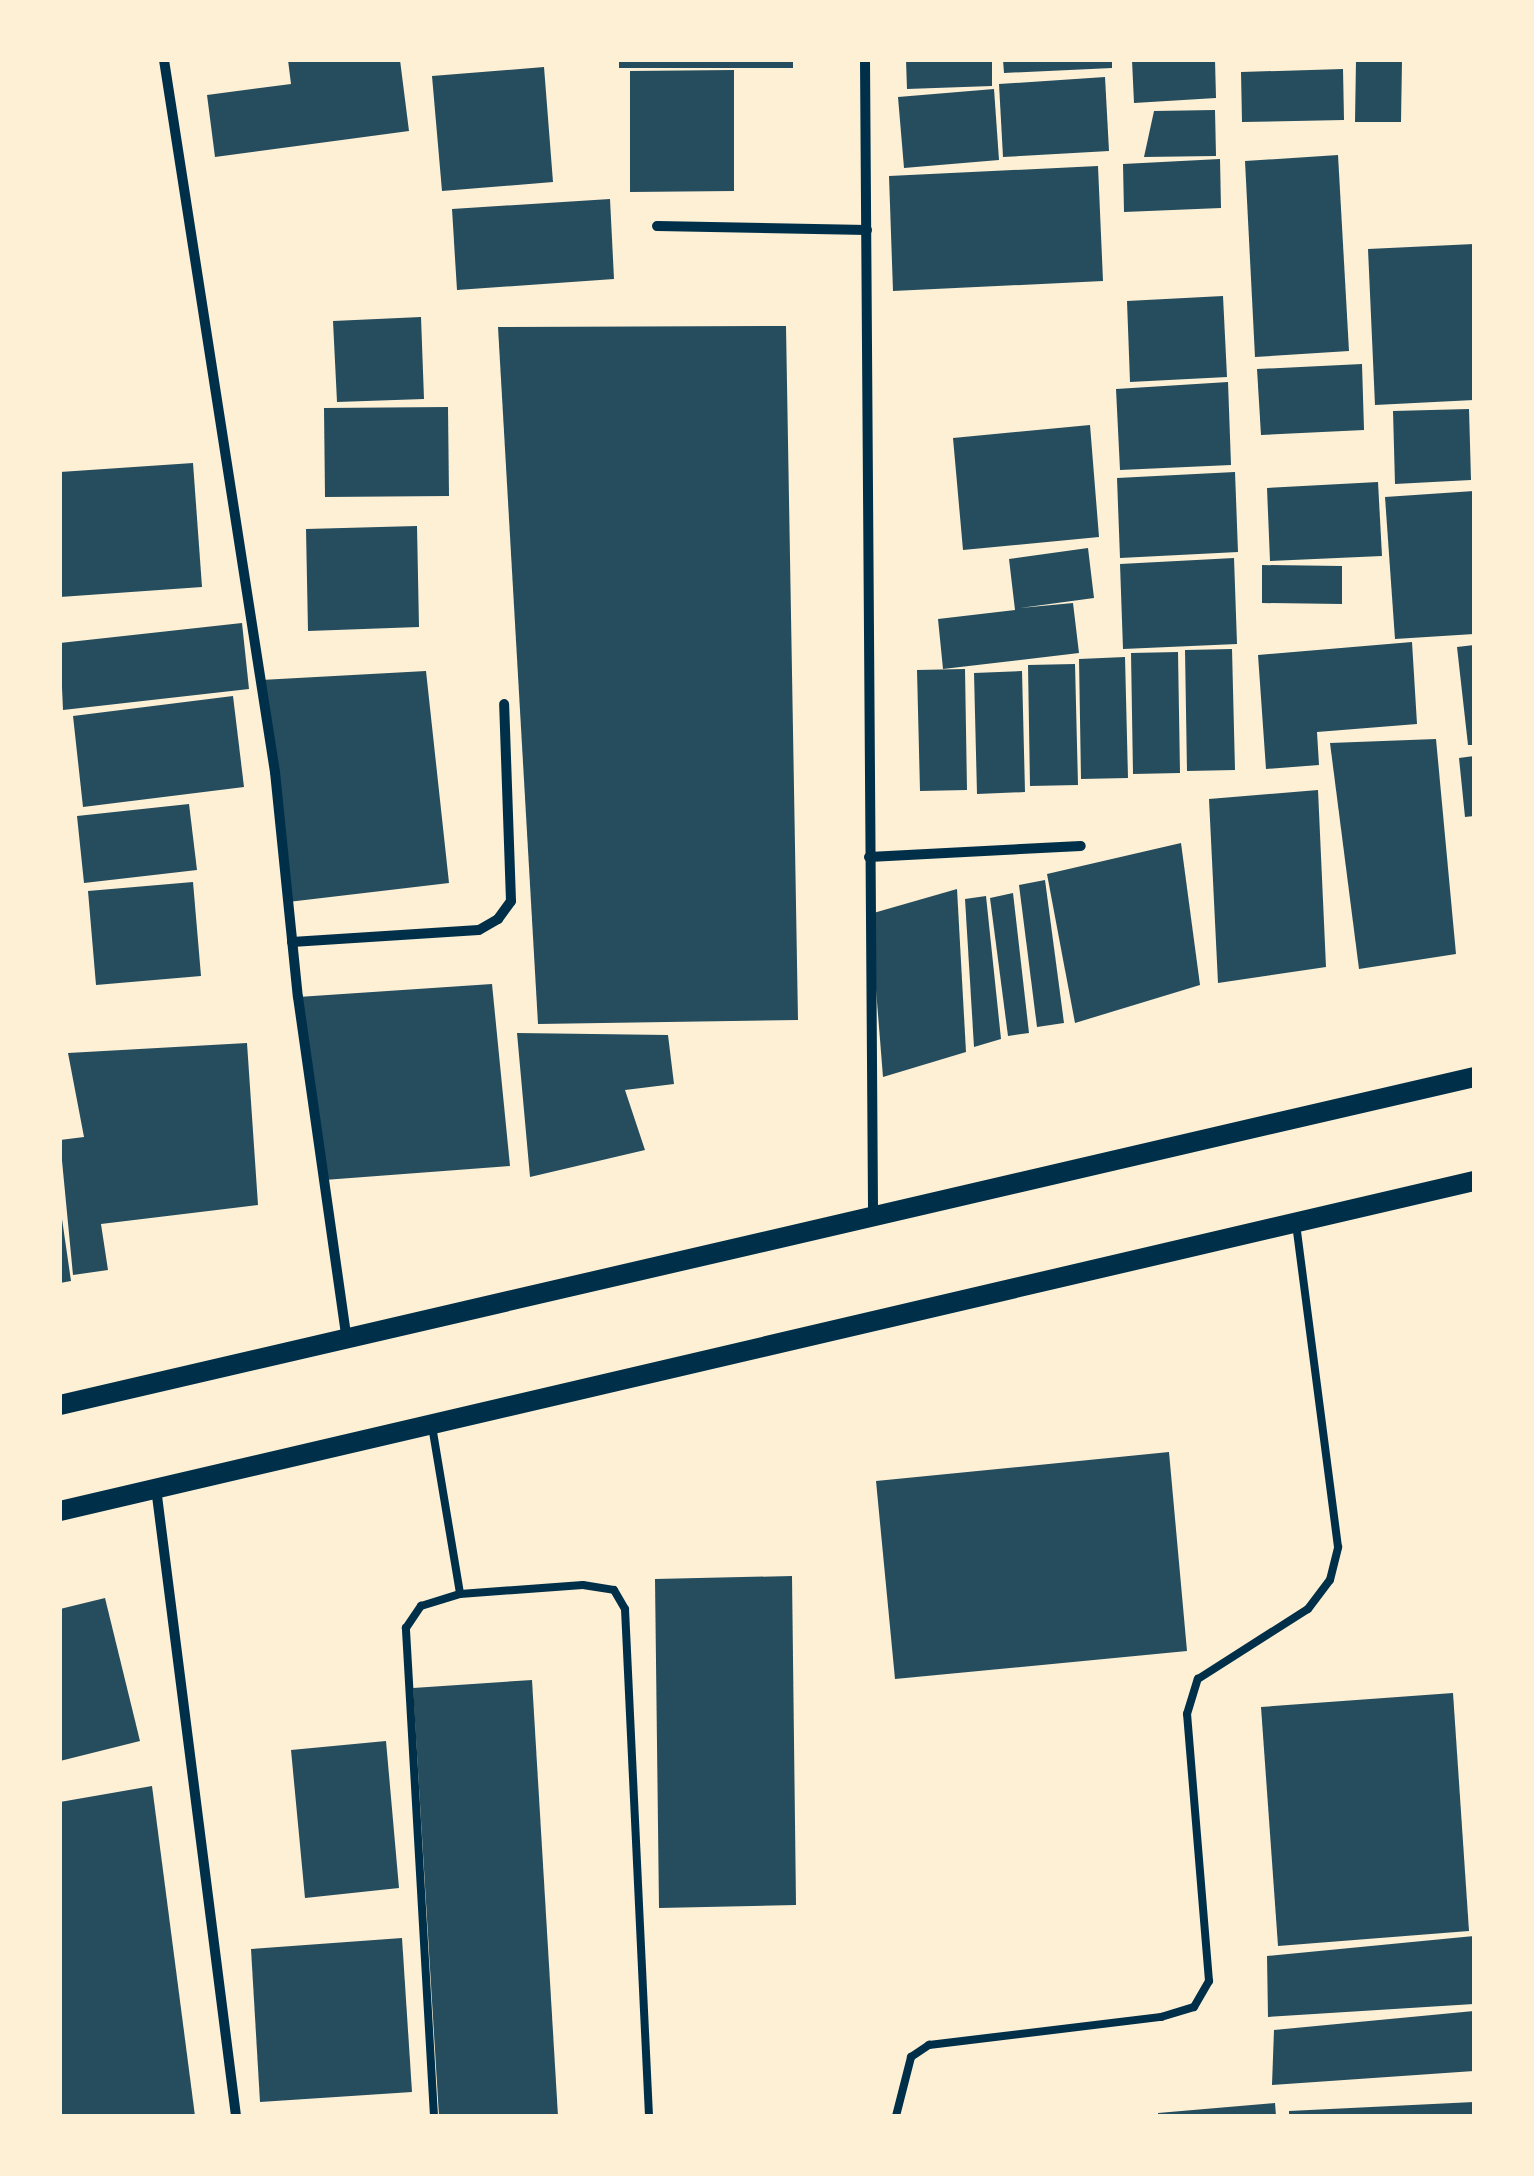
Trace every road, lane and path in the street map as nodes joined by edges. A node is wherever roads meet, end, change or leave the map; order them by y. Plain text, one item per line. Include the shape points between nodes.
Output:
1 (164, 60) edge
2 (865, 60) edge
3 (656, 226) dead end
4 (867, 230) junction
5 (504, 704) dead end
6 (1081, 846) dead end
7 (869, 858) junction
8 (292, 942) junction
9 (1474, 1077) edge
10 (1474, 1181) edge
11 (873, 1216) junction
12 (1296, 1224) junction
13 (346, 1335) junction
14 (60, 1406) edge
15 (432, 1425) junction
16 (156, 1488) junction
17 (60, 1512) edge
18 (460, 1594) junction
19 (236, 2116) edge
20 (434, 2116) edge
21 (649, 2116) edge
22 (896, 2116) edge

1 - 8 street via 274,772
2 - 4 street
3 - 4 street
4 - 7 street
5 - 8 street via 511,901 498,919 479,930
6 - 7 street
7 - 11 street
8 - 13 street
9 - 11 main road
10 - 12 main road
11 - 13 main road
12 - 15 main road
12 - 22 lane via 1338,1547 1330,1580 1308,1609 1198,1679 1188,1714 1209,1981 1194,2007 1162,2017 930,2044 911,2058
13 - 14 main road
15 - 16 main road
15 - 18 lane
16 - 17 main road
16 - 19 street
18 - 20 lane via 421,1606 406,1628 405,1645
18 - 21 lane via 582,1585 614,1590 622,1598

